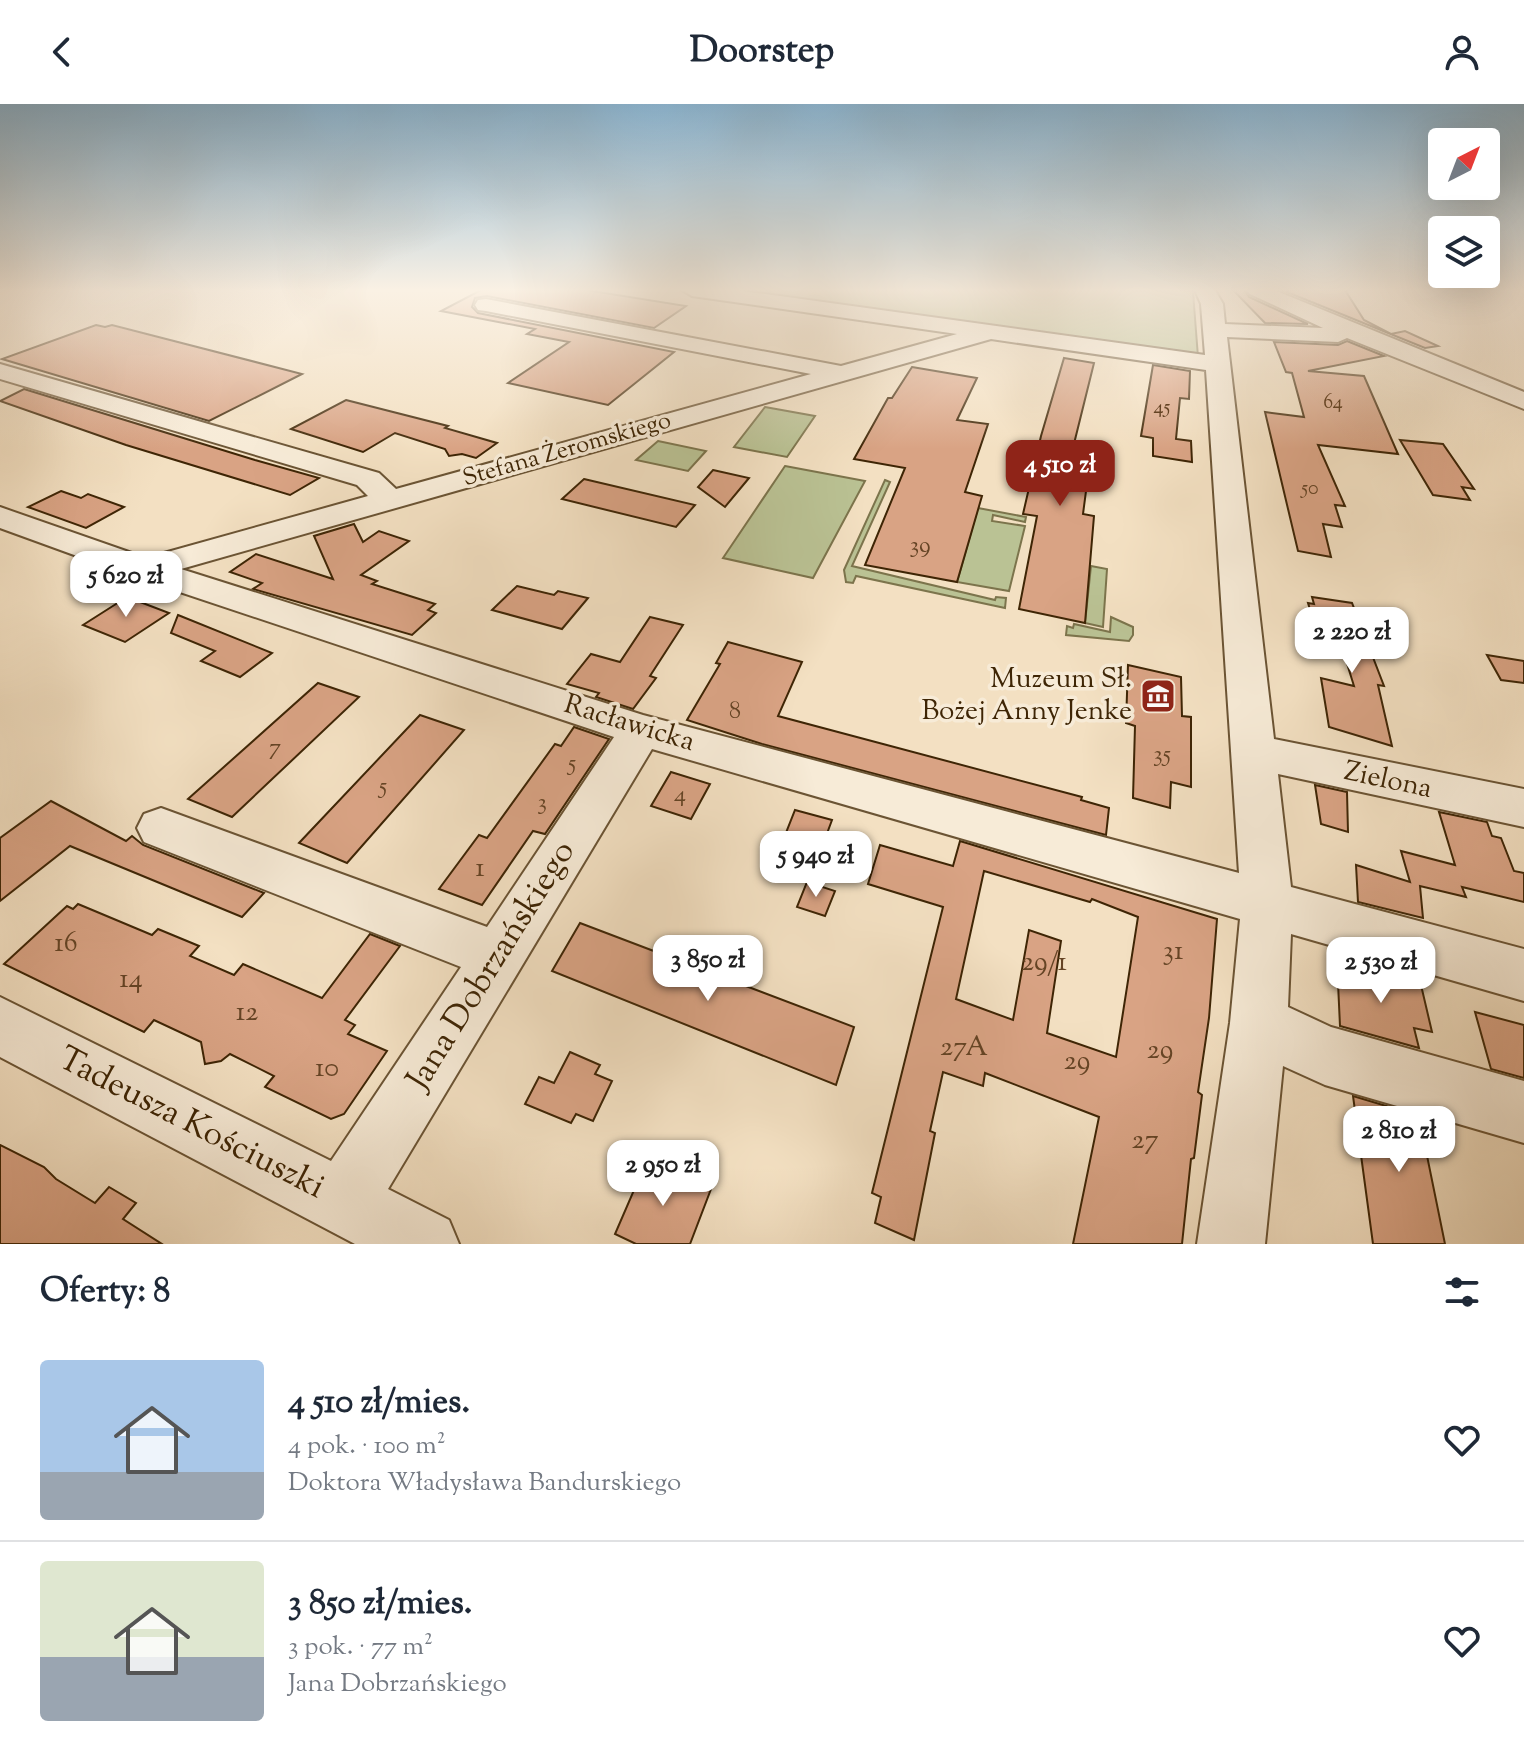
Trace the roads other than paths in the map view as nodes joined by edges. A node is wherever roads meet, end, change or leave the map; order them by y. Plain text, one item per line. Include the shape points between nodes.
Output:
1 (687, 343) edge
2 (948, 343) edge
3 (1159, 343) edge
4 (1217, 343) edge
5 (1266, 343) edge
6 (1380, 343) edge
7 (1216, 347) junction
8 (0, 371) edge
9 (839, 372) junction
10 (1524, 401) edge
11 (390, 500) junction
12 (0, 517) edge
13 (144, 569) junction
14 (641, 730) junction
15 (1253, 752) junction
16 (1524, 808) edge
17 (161, 828) dead end
18 (1267, 902) junction
19 (498, 956) junction
20 (1524, 975) edge
21 (1259, 1023) junction
22 (0, 1026) edge
23 (1524, 1112) edge
24 (343, 1202) junction
25 (425, 1244) edge
26 (1231, 1244) edge

1 - 9 street
2 - 9 street, Stefana Żeromskiego
3 - 7 street
4 - 7 street
5 - 7 street
6 - 10 street
7 - 15 street
8 - 11 street via 368,479
9 - 11 street, Stefana Żeromskiego
11 - 13 street, Stefana Żeromskiego
12 - 13 street, Racławicka
13 - 14 street, Racławicka
14 - 18 street, Racławicka
14 - 19 street, Jana Dobrzańskiego
15 - 16 street, Zielona
15 - 18 street
17 - 19 street
18 - 20 street, Racławicka
18 - 21 street
19 - 24 street, Jana Dobrzańskiego
21 - 23 street via 1325,1055
21 - 26 street
22 - 24 street, Tadeusza Kościuszki
24 - 25 street, Tadeusza Kościuszki

